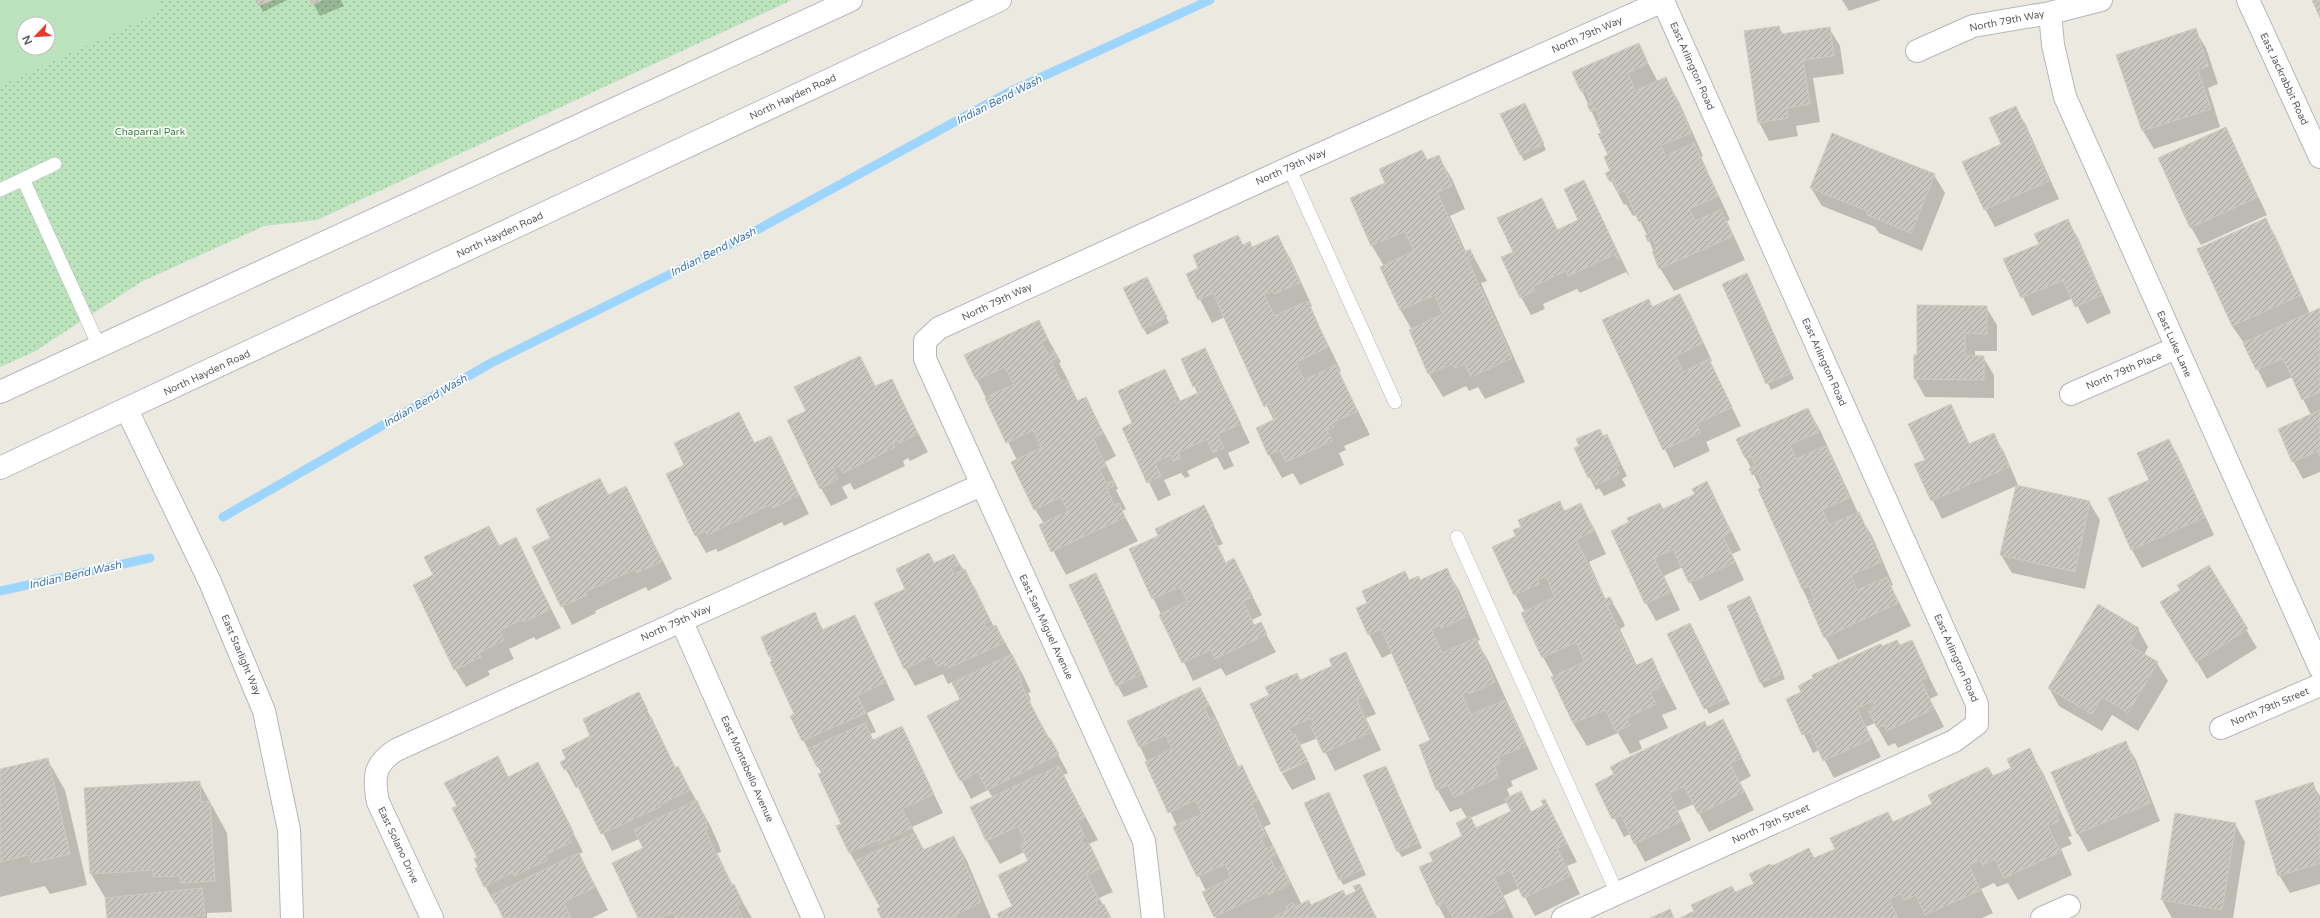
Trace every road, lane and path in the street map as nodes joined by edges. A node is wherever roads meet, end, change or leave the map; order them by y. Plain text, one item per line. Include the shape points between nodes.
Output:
1 (851, 0) edge
2 (1000, 0) edge
3 (2102, 0) edge
4 (2248, 0) edge
5 (1663, 1) joint
6 (2050, 13) junction
7 (1917, 51) dead end
8 (2320, 157) edge
9 (55, 164) dead end
10 (1289, 168) junction
11 (23, 179) junction
12 (0, 190) edge
13 (924, 341) joint
14 (99, 346) junction
15 (2176, 348) junction
16 (0, 392) edge
17 (2071, 394) dead end
18 (1395, 402) dead end
19 (127, 410) junction
20 (0, 468) edge
21 (981, 485) junction
22 (1457, 537) dead end
23 (681, 620) junction
24 (2320, 668) edge
25 (2320, 685) edge
26 (1976, 724) joint
27 (2221, 728) dead end
28 (377, 770) joint
29 (1617, 893) junction
30 (2069, 906) dead end
31 (292, 918) edge
32 (432, 918) edge
33 (813, 918) edge
34 (1153, 918) edge
35 (1563, 918) edge
36 (2042, 918) edge

1 - 14 street
2 - 19 street, North Hayden Road
3 - 6 street, North 79th Way
4 - 8 street, East Jackrabbit Road
5 - 10 street, North 79th Way
5 - 26 street, East Arlington Road via 1977,704
6 - 7 street, North 79th Way via 1973,26
6 - 15 street, East Luke Lane via 2053,45 2065,97
9 - 11 lane
10 - 13 street, North 79th Way via 939,328
10 - 18 lane
11 - 12 lane
11 - 14 lane
13 - 21 street, East San Miguel Avenue via 925,359
14 - 16 street
15 - 17 street, North 79th Place
15 - 24 street, East Luke Lane
19 - 20 street, North Hayden Road
19 - 31 street, East Starlight Way via 210,582 264,711 289,830
21 - 23 street, North 79th Way
21 - 34 street, East San Miguel Avenue via 1144,842
22 - 29 lane
23 - 28 street, North 79th Way via 396,750 384,758
23 - 33 street, East Montebello Avenue
25 - 27 street, North 79th Street
26 - 29 street, North 79th Street via 1954,741
28 - 32 street, East Solano Drive via 374,784 378,802
29 - 35 street, North 79th Street
30 - 36 street

